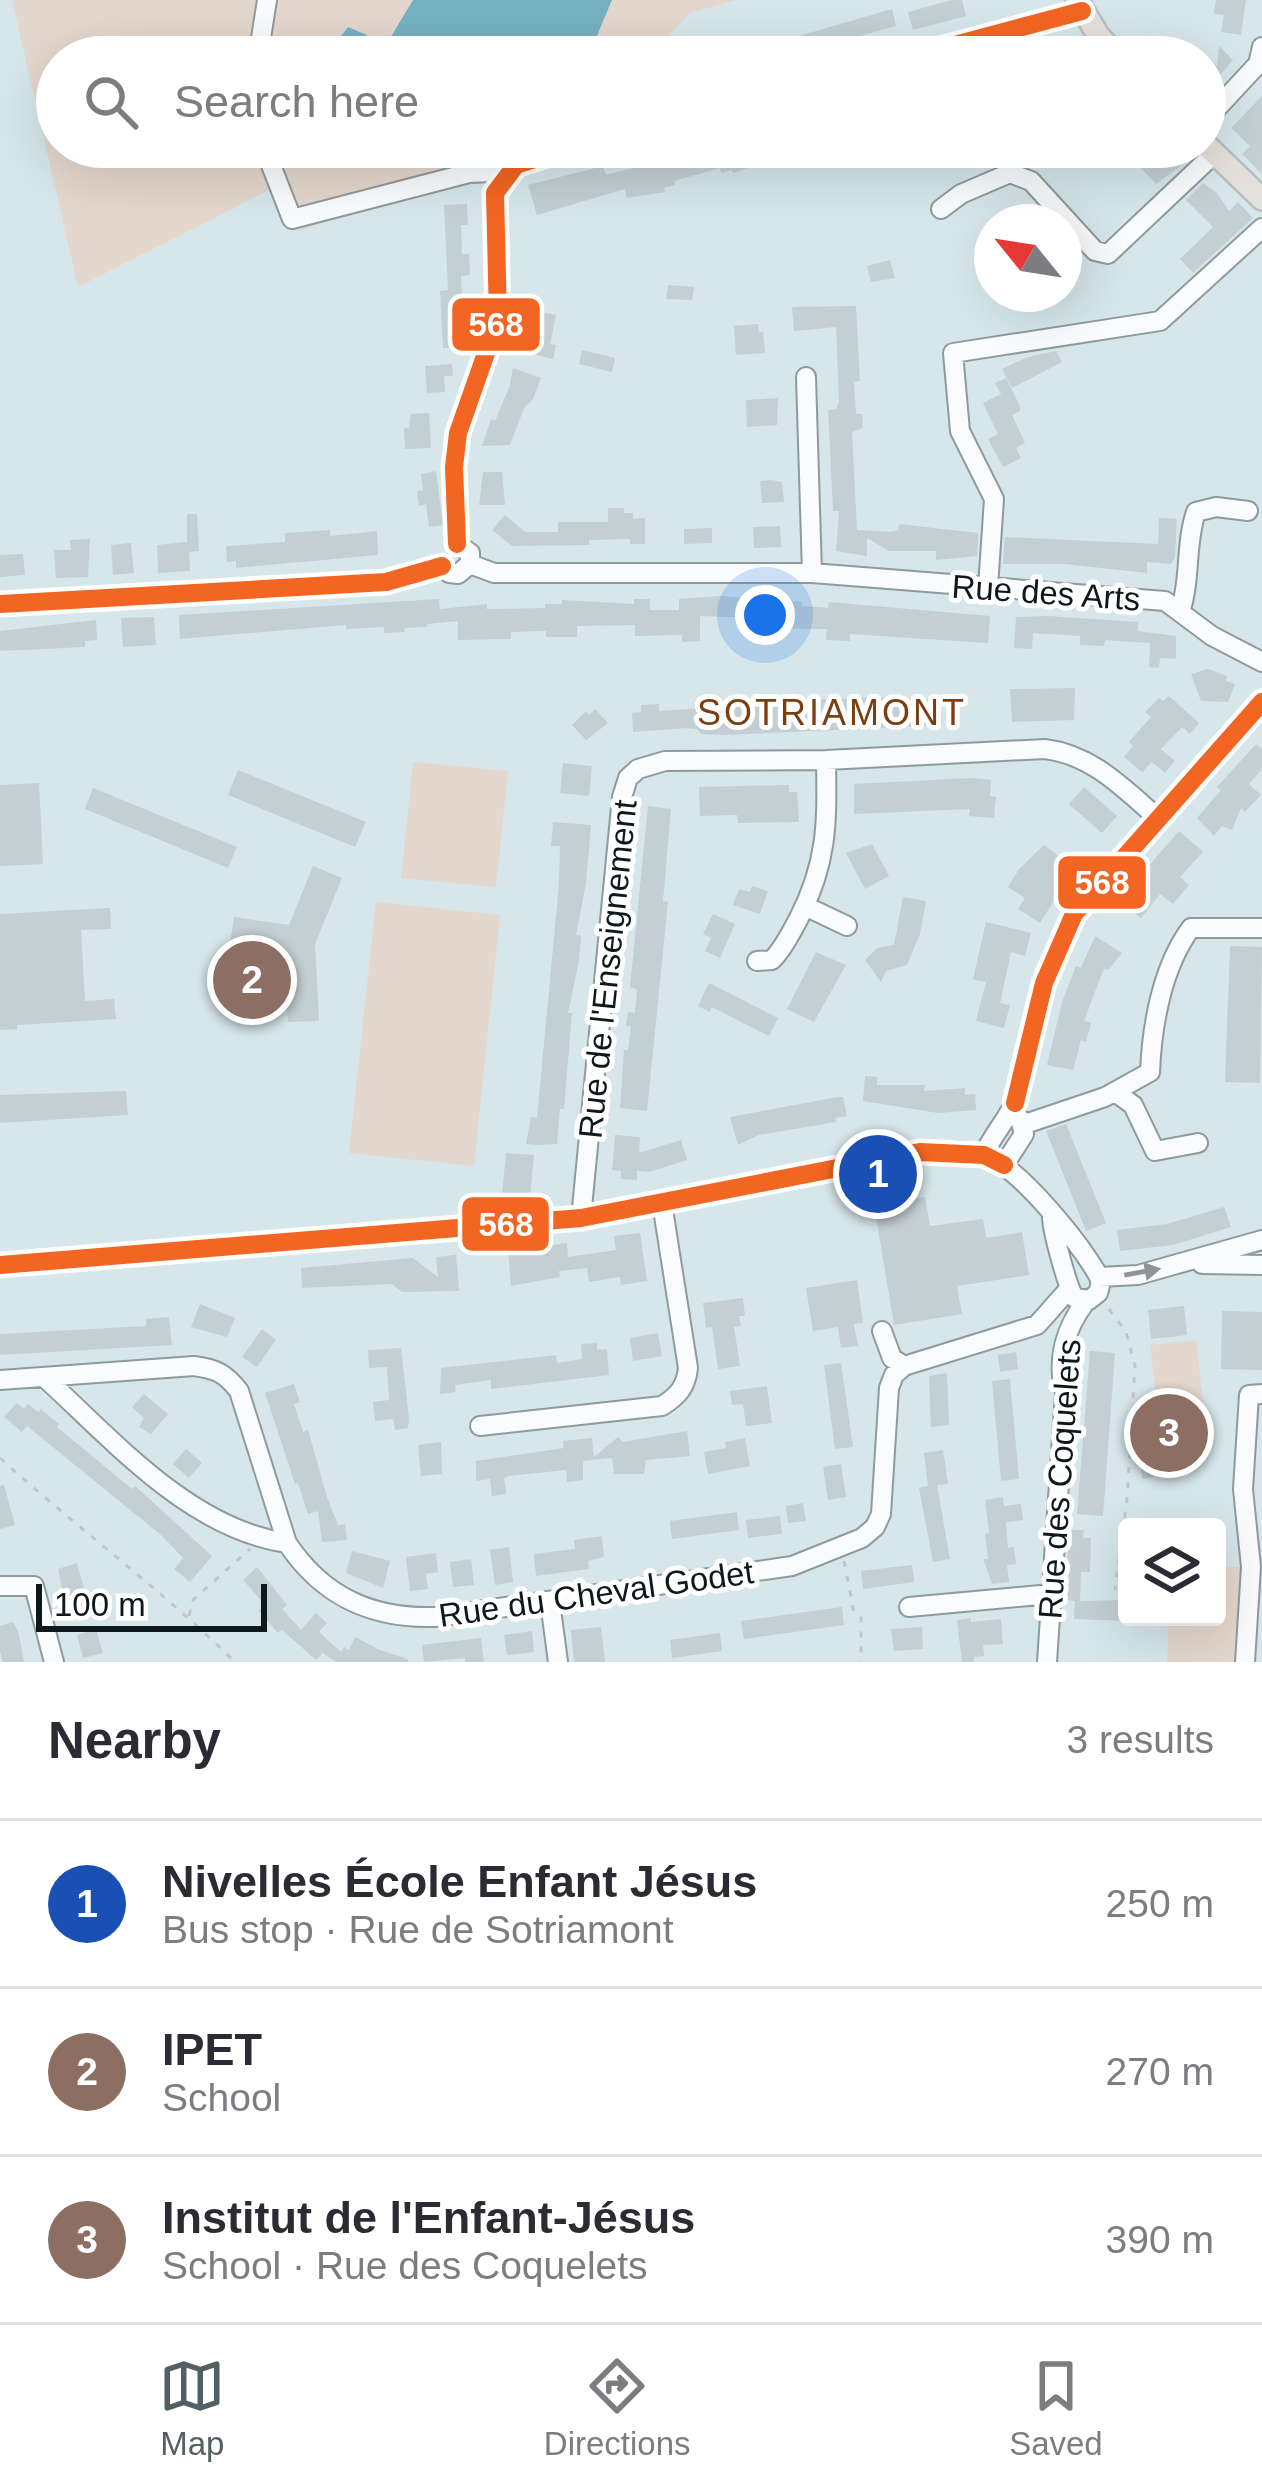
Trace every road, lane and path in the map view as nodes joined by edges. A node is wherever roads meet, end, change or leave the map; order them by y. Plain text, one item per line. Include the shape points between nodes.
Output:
1 (267, 0) edge
2 (1080, 6) edge
3 (261, 36) edge
4 (980, 36) edge
5 (1102, 36) edge
6 (1261, 60) edge
7 (1226, 98) edge
8 (1226, 164) edge
9 (271, 168) edge
10 (513, 168) edge
11 (1192, 168) edge
12 (504, 178) junction
13 (1262, 199) edge
14 (941, 209) dead end
15 (1262, 228) edge
16 (806, 377) dead end
17 (1248, 511) dead end
18 (457, 544) junction
19 (470, 565) junction
20 (442, 566) junction
21 (812, 573) junction
22 (988, 587) junction
23 (0, 604) edge
24 (1180, 612) junction
25 (1262, 662) edge
26 (1262, 702) edge
27 (826, 760) junction
28 (1160, 820) junction
29 (805, 906) junction
30 (847, 926) dead end
31 (1262, 928) edge
32 (757, 961) dead end
33 (1115, 1092) junction
34 (1015, 1103) junction
35 (1022, 1126) junction
36 (1198, 1143) dead end
37 (984, 1155) junction
38 (1004, 1165) junction
39 (662, 1203) junction
40 (1052, 1217) junction
41 (581, 1219) junction
42 (1262, 1240) edge
43 (1185, 1263) junction
44 (0, 1265) edge
45 (1262, 1265) edge
46 (1095, 1273) junction
47 (1067, 1285) junction
48 (1094, 1303) junction
49 (1037, 1324) junction
50 (1069, 1325) junction
51 (883, 1331) dead end
52 (904, 1366) junction
53 (45, 1378) junction
54 (0, 1380) edge
55 (1262, 1394) edge
56 (480, 1426) dead end
57 (0, 1458) edge
58 (261, 1539) junction
59 (287, 1543) junction
60 (842, 1546) junction
61 (0, 1586) edge
62 (1115, 1590) dead end
63 (1052, 1594) junction
64 (550, 1602) junction
65 (909, 1607) dead end
66 (189, 1618) junction
67 (54, 1662) edge
68 (235, 1662) edge
69 (558, 1662) edge
70 (861, 1662) edge
71 (1047, 1662) edge
72 (1245, 1662) edge

1 - 3 street
2 - 4 street
2 - 5 main road
6 - 7 street
8 - 13 main road
9 - 12 street via 292,219 482,171
10 - 12 street
11 - 14 street via 1108,254 1095,251 1031,181 1010,172
12 - 18 street via 494,211 498,320 458,434
15 - 22 street via 1160,321 953,353 960,431 994,499
16 - 21 street
17 - 24 street via 1196,512
18 - 19 street via 470,553
18 - 20 street via 442,552
19 - 20 street via 458,574
19 - 21 street, Rue des Arts via 494,573
20 - 23 street via 386,582
21 - 22 street, Rue des Arts
22 - 24 street, Rue des Arts via 1165,601
24 - 25 street, Rue des Arts
26 - 28 street
27 - 28 street, Rue de l'Enseignement via 1065,752 1097,767
27 - 29 street via 824,854
27 - 41 street, Rue de l'Enseignement via 664,761 628,778
28 - 34 street via 1092,890 1056,944
29 - 30 street
29 - 32 street via 782,950
31 - 33 street via 1191,928 1152,1029 1150,1072
33 - 35 street
33 - 36 street via 1133,1105 1155,1151
34 - 35 street
34 - 37 street
35 - 38 street
37 - 38 street
37 - 39 street via 920,1152
38 - 40 street
39 - 41 street
39 - 56 street via 688,1368 676,1397 662,1406
40 - 46 street
40 - 47 street
41 - 44 street
42 - 43 street
43 - 45 street
46 -> 43 street via 1138,1275
46 - 47 street via 1074,1270
46 - 48 street
47 - 48 street via 1075,1298
47 - 49 street
48 - 50 street, Rue des Coquelets
48 - 62 path via 1114,1312 1135,1366
49 - 50 street via 1054,1332
49 - 52 street
50 - 63 street, Rue des Coquelets
51 - 52 street via 892,1358
52 - 60 street, Rue du Cheval Godet via 890,1388 880,1514 862,1538
53 - 54 street, Rue du Cheval Godet
53 - 58 street via 173,1490
53 - 59 street, Rue du Cheval Godet via 194,1366 226,1375 239,1390
55 - 72 street via 1249,1395 1247,1418
57 - 66 path
58 - 59 street
58 - 66 path via 193,1600
59 - 64 street, Rue du Cheval Godet via 346,1599 398,1618
60 - 64 street, Rue du Cheval Godet via 792,1566
60 - 70 path via 861,1618
61 - 67 street via 34,1586
63 - 65 street
63 - 71 street, Rue des Coquelets
64 - 69 street
66 - 68 path

